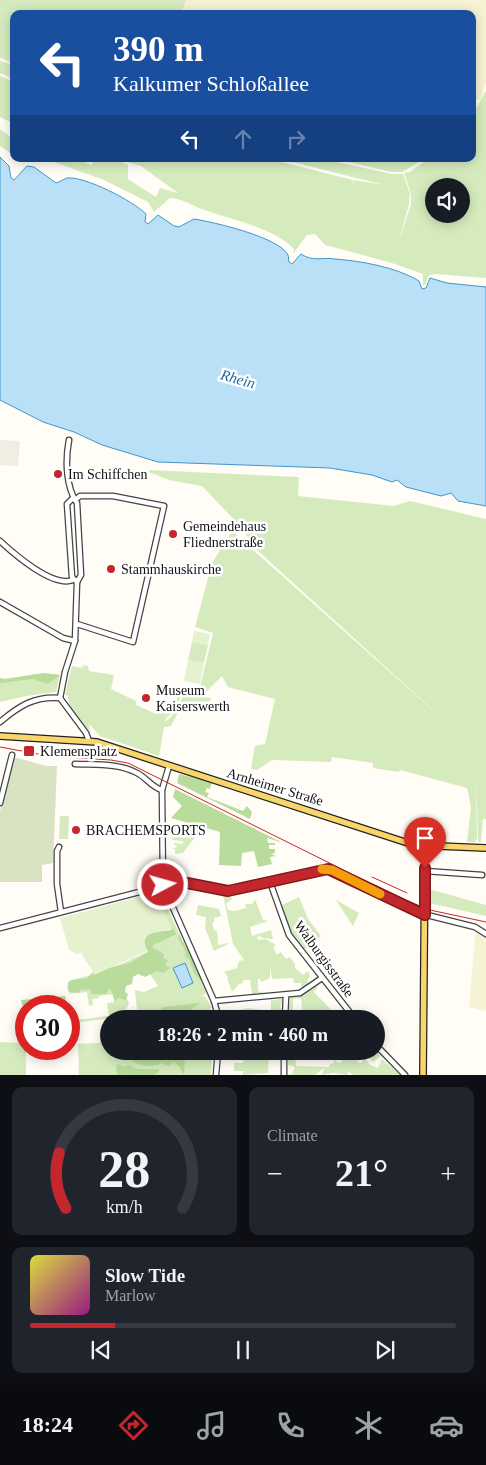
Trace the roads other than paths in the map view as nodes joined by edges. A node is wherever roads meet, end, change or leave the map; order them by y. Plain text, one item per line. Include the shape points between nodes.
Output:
1 (69, 440) dead end
2 (73, 499) junction
3 (0, 541) edge
4 (75, 581) junction
5 (0, 602) edge
6 (76, 624) junction
7 (75, 641) junction
8 (60, 698) junction
9 (0, 722) edge
10 (0, 736) edge
11 (89, 741) junction
12 (12, 755) dead end
13 (75, 764) dead end
14 (169, 766) junction
15 (162, 790) junction
16 (0, 803) edge
17 (59, 847) dead end
18 (425, 847) junction
19 (486, 848) edge
20 (425, 871) junction
21 (482, 874) dead end
22 (270, 882) junction
23 (163, 885) junction
24 (61, 912) junction
25 (422, 914) junction
26 (0, 928) edge
27 (486, 934) edge
28 (322, 978) junction
29 (286, 995) junction
30 (214, 1001) junction
31 (216, 1010) edge
32 (285, 1010) edge
33 (348, 1010) edge
34 (385, 1054) edge
35 (217, 1060) edge
36 (284, 1060) edge
37 (216, 1075) edge
38 (284, 1075) edge
39 (405, 1075) edge
40 (423, 1075) edge

1 - 2 street via 66,466
2 - 4 street via 81,574
2 - 4 street via 67,504
2 - 6 street via 100,495 164,506 133,642
3 - 4 street via 34,568 66,582
4 - 6 street
5 - 7 street via 63,638
6 - 7 street
7 - 8 street
8 - 9 street via 31,700
8 - 11 street
10 - 11 main road, Arnheimer Straße
11 - 14 main road, Arnheimer Straße
12 - 16 street
13 - 15 street via 125,767
14 - 15 street
14 - 18 main road, Arnheimer Straße
15 - 23 street
17 - 24 street via 57,884
18 - 19 main road, Arnheimer Straße
18 - 20 main road
20 - 21 street
20 - 25 main road
22 - 23 street via 228,891 182,882
22 - 25 street via 330,869
22 - 28 street, Walburgisstraße via 289,934
23 - 24 street
23 - 30 street
24 - 26 street
25 - 27 street via 479,929
25 - 40 main road
28 - 29 street via 306,991
28 - 33 street, Walburgisstraße
29 - 30 street
29 - 32 street
30 - 31 street
34 - 39 street
35 - 37 street
36 - 38 street

